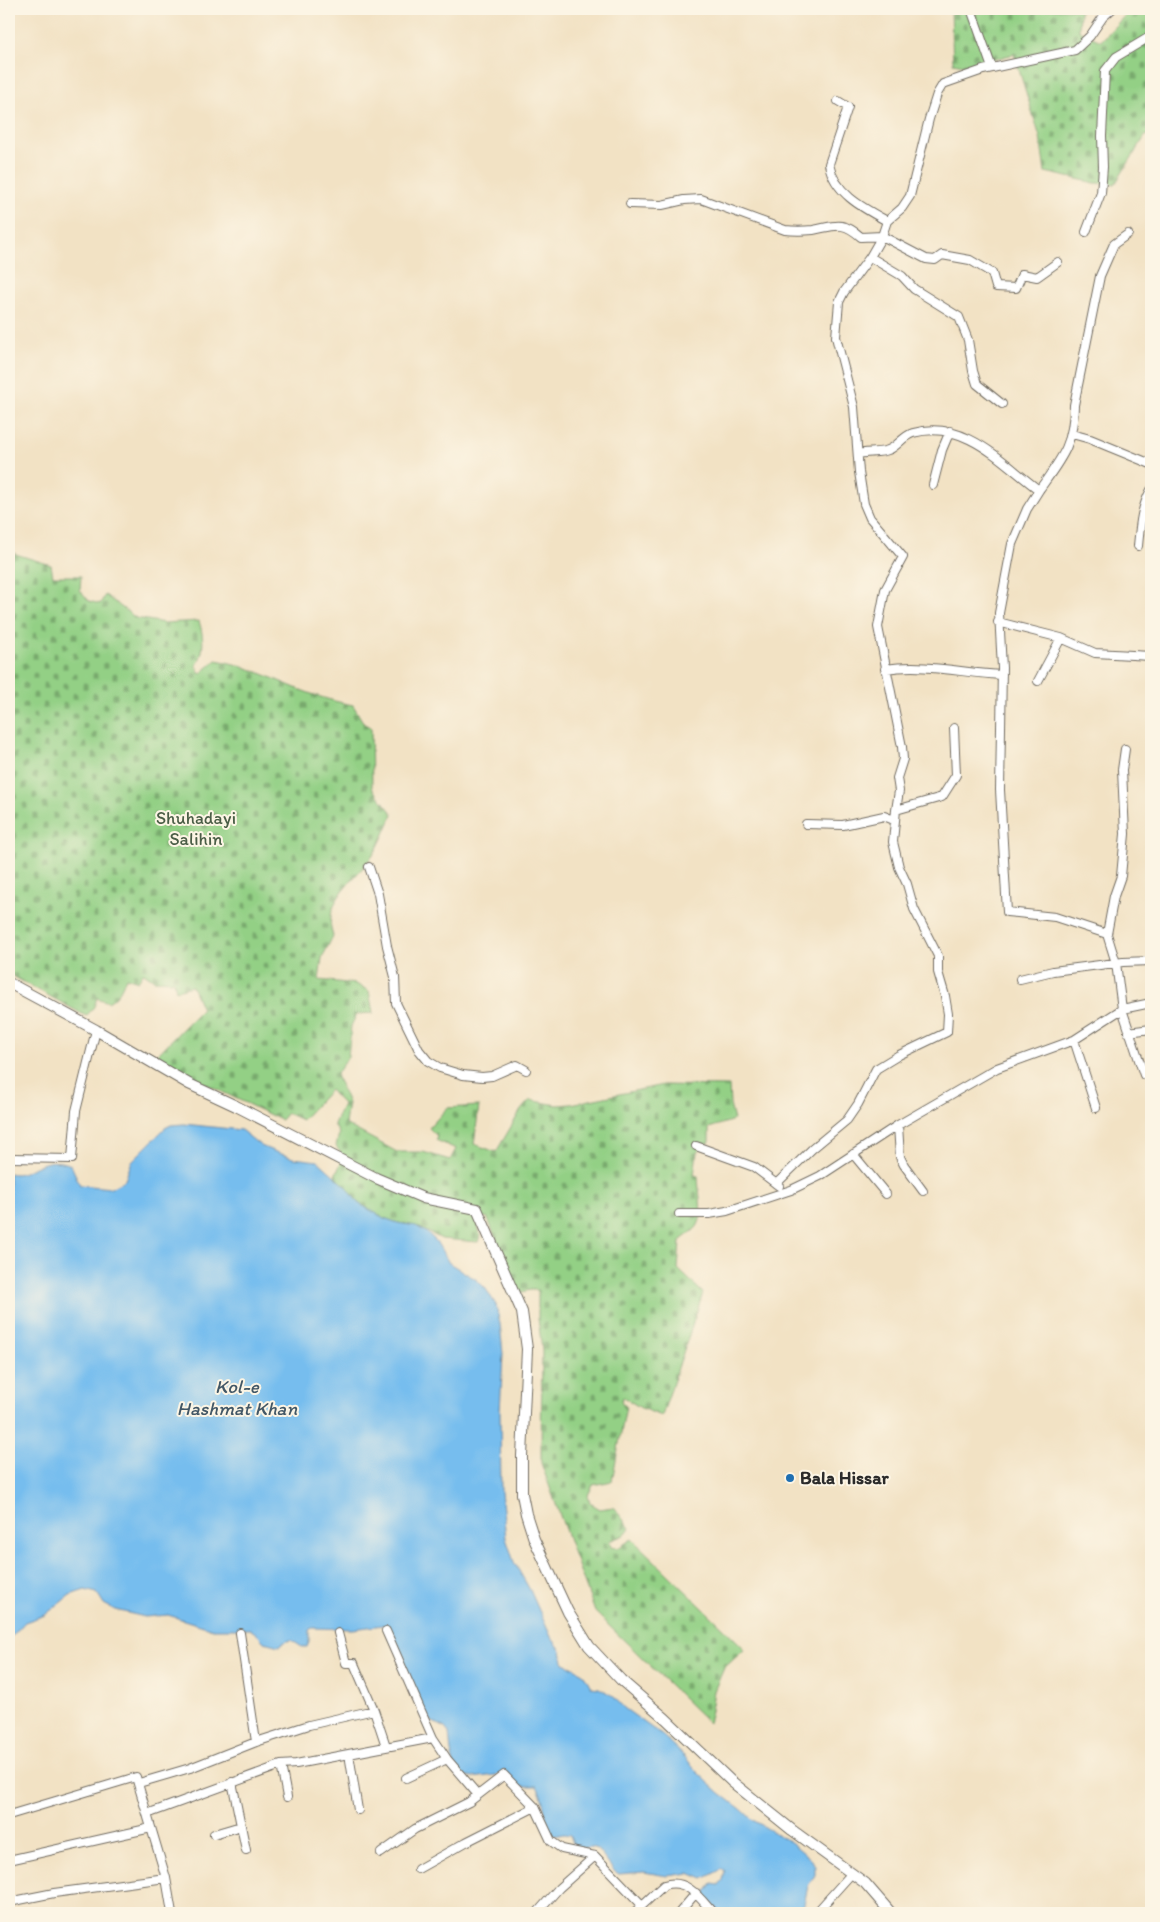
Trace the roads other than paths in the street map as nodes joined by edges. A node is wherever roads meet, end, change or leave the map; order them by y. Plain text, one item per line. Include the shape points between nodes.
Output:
1 (971, 9) edge
2 (1098, 9) edge
3 (1112, 9) edge
4 (1103, 17) junction
5 (1151, 36) edge
6 (992, 68) junction
7 (838, 101) dead end
8 (630, 204) dead end
9 (886, 221) junction
10 (1086, 232) dead end
11 (1128, 234) dead end
12 (882, 236) junction
13 (870, 257) junction
14 (1058, 262) dead end
15 (1002, 404) dead end
16 (950, 431) junction
17 (1072, 434) junction
18 (858, 454) junction
19 (1151, 464) edge
20 (933, 485) dead end
21 (1039, 490) junction
22 (1151, 490) edge
23 (1138, 546) dead end
24 (998, 622) junction
25 (1061, 638) junction
26 (1151, 656) edge
27 (885, 669) junction
28 (1002, 675) junction
29 (1038, 681) dead end
30 (954, 728) dead end
31 (1125, 749) dead end
32 (896, 810) junction
33 (894, 820) junction
34 (806, 824) dead end
35 (369, 867) dead end
36 (1107, 934) junction
37 (1151, 961) edge
38 (1116, 963) junction
39 (1020, 979) dead end
40 (9, 983) edge
41 (1151, 1004) edge
42 (1122, 1009) junction
43 (1151, 1029) edge
44 (96, 1030) junction
45 (1128, 1032) junction
46 (1074, 1040) junction
47 (526, 1070) dead end
48 (1144, 1075) dead end
49 (1096, 1108) dead end
50 (898, 1125) junction
51 (696, 1146) dead end
52 (853, 1154) junction
53 (9, 1158) edge
54 (776, 1184) junction
55 (788, 1191) junction
56 (923, 1191) dead end
57 (886, 1194) dead end
58 (679, 1214) dead end
59 (386, 1631) dead end
60 (240, 1633) dead end
61 (338, 1633) dead end
62 (374, 1710) junction
63 (434, 1738) junction
64 (256, 1742) junction
65 (386, 1746) junction
66 (349, 1754) junction
67 (447, 1759) junction
68 (281, 1765) junction
69 (406, 1778) dead end
70 (232, 1782) junction
71 (139, 1783) junction
72 (478, 1795) junction
73 (287, 1797) dead end
74 (534, 1807) junction
75 (358, 1810) dead end
76 (147, 1814) junction
77 (9, 1815) edge
78 (241, 1826) junction
79 (151, 1828) junction
80 (214, 1834) dead end
81 (246, 1850) dead end
82 (381, 1853) dead end
83 (594, 1856) junction
84 (9, 1860) edge
85 (418, 1869) dead end
86 (852, 1873) junction
87 (166, 1878) junction
88 (696, 1893) junction
89 (9, 1902) edge
90 (642, 1905) junction
91 (172, 1913) edge
92 (537, 1913) edge
93 (634, 1913) edge
94 (679, 1913) edge
95 (713, 1913) edge
96 (816, 1913) edge
97 (892, 1913) edge

1 - 6 street
2 - 4 street
3 - 4 street
4 - 6 street via 1075,50
5 - 10 street via 1116,57 1105,71 1101,193
6 - 9 street via 943,84 929,119 910,196 902,208
7 - 9 street via 848,107 829,164 830,171 843,192
8 - 12 street via 662,205 701,199 785,230 799,232 839,225 853,229 861,237
9 - 12 street
11 - 17 street via 1114,244 1100,276 1074,405
12 - 13 street
12 - 14 street via 926,259 934,260 942,255 970,260 992,273 996,287 1016,288 1022,274 1037,277
13 - 15 street via 959,317 968,340 976,384
13 - 18 street via 838,302 836,328 838,349 854,407
16 - 18 street via 932,429 910,434 889,450
16 - 20 street
16 - 21 street via 1001,458
17 - 19 street
17 - 21 street via 1068,447
18 - 27 street via 864,504 870,518 903,557 885,590 878,628
21 - 24 street via 1012,544
22 - 23 street via 1144,502
24 - 25 street
24 - 28 street
25 - 26 street via 1095,653
25 - 29 street
27 - 28 street via 949,668
27 - 32 street via 903,759 897,778
28 - 36 street via 1000,790 1007,912 1055,917
30 - 32 street via 956,775 942,797
31 - 36 street via 1122,770 1125,834 1121,876
32 - 33 street
33 - 34 street via 884,816 842,825
33 - 54 street via 892,842 899,867 914,909 938,956 938,972 946,996 947,1032 876,1069 847,1120
35 - 47 street via 396,977 396,1003 419,1050 440,1068 463,1075 492,1076 517,1065
36 - 38 street
37 - 38 street
38 - 39 street
38 - 42 street
40 - 44 street
41 - 42 street
42 - 45 street
42 - 46 street
43 - 45 street
44 - 53 street via 76,1111 72,1159
44 - 86 street via 189,1084 376,1178 423,1198 477,1209 522,1312 527,1349 522,1494 534,1539 568,1612 589,1646 621,1680 731,1781
45 - 48 street
46 - 49 street
46 - 50 street via 996,1068
50 - 52 street
50 - 56 street via 900,1156
51 - 54 street via 754,1167
52 - 55 street via 820,1176
52 - 57 street
54 - 55 street
55 - 58 street via 727,1211
59 - 63 street
60 - 64 street
61 - 62 street via 346,1663 354,1663
62 - 64 street via 309,1725
62 - 65 street
63 - 65 street
63 - 67 street
64 - 71 street via 190,1768
65 - 66 street
66 - 68 street
66 - 75 street
67 - 69 street
67 - 72 street
68 - 70 street
68 - 73 street
70 - 76 street
70 - 78 street
71 - 76 street
71 - 77 street via 136,1777
72 - 74 street via 504,1775
72 - 82 street via 415,1829
74 - 83 street via 551,1841 562,1849
74 - 85 street
76 - 79 street
78 - 80 street
78 - 81 street
79 - 84 street
79 - 87 street
83 - 90 street
83 - 92 street
86 - 96 street
86 - 97 street
87 - 89 street
87 - 91 street
88 - 90 street via 682,1884 670,1883
88 - 94 street
88 - 95 street
90 - 93 street

